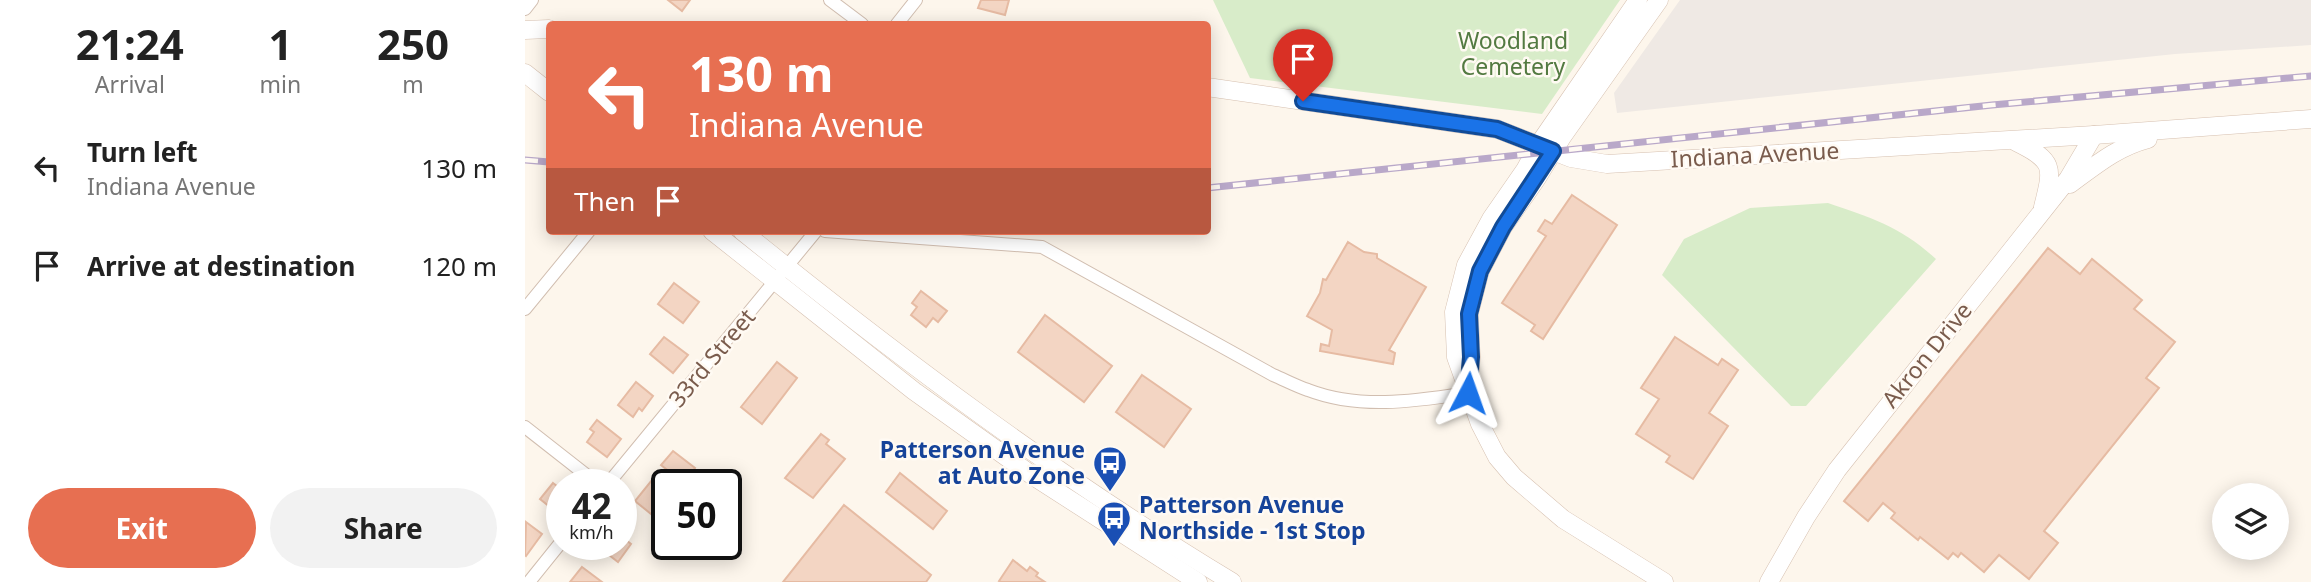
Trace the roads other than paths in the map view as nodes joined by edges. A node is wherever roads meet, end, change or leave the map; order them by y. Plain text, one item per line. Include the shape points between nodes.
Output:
1 (532, 0) edge
2 (829, 0) edge
3 (916, 0) edge
4 (1638, 0) edge
5 (1659, 0) edge
6 (525, 9) edge
7 (858, 21) edge
8 (899, 21) edge
9 (525, 30) edge
10 (546, 30) edge
11 (525, 73) edge
12 (1211, 88) edge
13 (546, 90) edge
14 (2311, 119) edge
15 (2187, 128) junction
16 (2094, 135) junction
17 (2012, 140) junction
18 (1546, 148) junction
19 (2054, 197) junction
20 (2042, 211) junction
21 (586, 235) edge
22 (718, 235) edge
23 (746, 235) edge
24 (813, 235) edge
25 (879, 235) edge
26 (781, 274) junction
27 (525, 309) edge
28 (1468, 393) junction
29 (525, 427) edge
30 (579, 469) edge
31 (620, 469) edge
32 (547, 560) edge
33 (529, 582) edge
34 (1198, 582) edge
35 (1232, 582) edge
36 (1664, 582) edge
37 (1769, 582) edge

1 - 6 street
2 - 7 street
3 - 8 street
4 - 18 main road
5 - 18 main road
9 - 10 main road
11 - 13 main road
12 - 18 main road, Indiana Avenue via 1497,129
14 - 15 main road, Indiana Avenue
15 - 16 main road, Indiana Avenue
15 - 19 main road via 2121,148
16 - 17 main road, Indiana Avenue
16 - 19 main road, Akron Drive
17 - 18 main road, Indiana Avenue via 1607,164
17 - 20 main road via 2039,154 2047,164 2050,174
18 - 28 main road via 1491,219 1466,265 1454,312 1456,357
19 - 20 main road, Akron Drive
20 - 37 main road, Akron Drive via 1837,470
21 - 27 street
22 - 26 main road
23 - 26 main road
24 - 26 street, 33rd Street
25 - 28 street via 1042,247 1310,391 1357,401 1401,403
26 - 31 street, 33rd Street
26 - 34 main road via 914,391 1033,476
26 - 35 main road via 1009,436
28 - 36 main road via 1487,442 1514,477 1563,519
29 - 30 street
32 - 33 street

